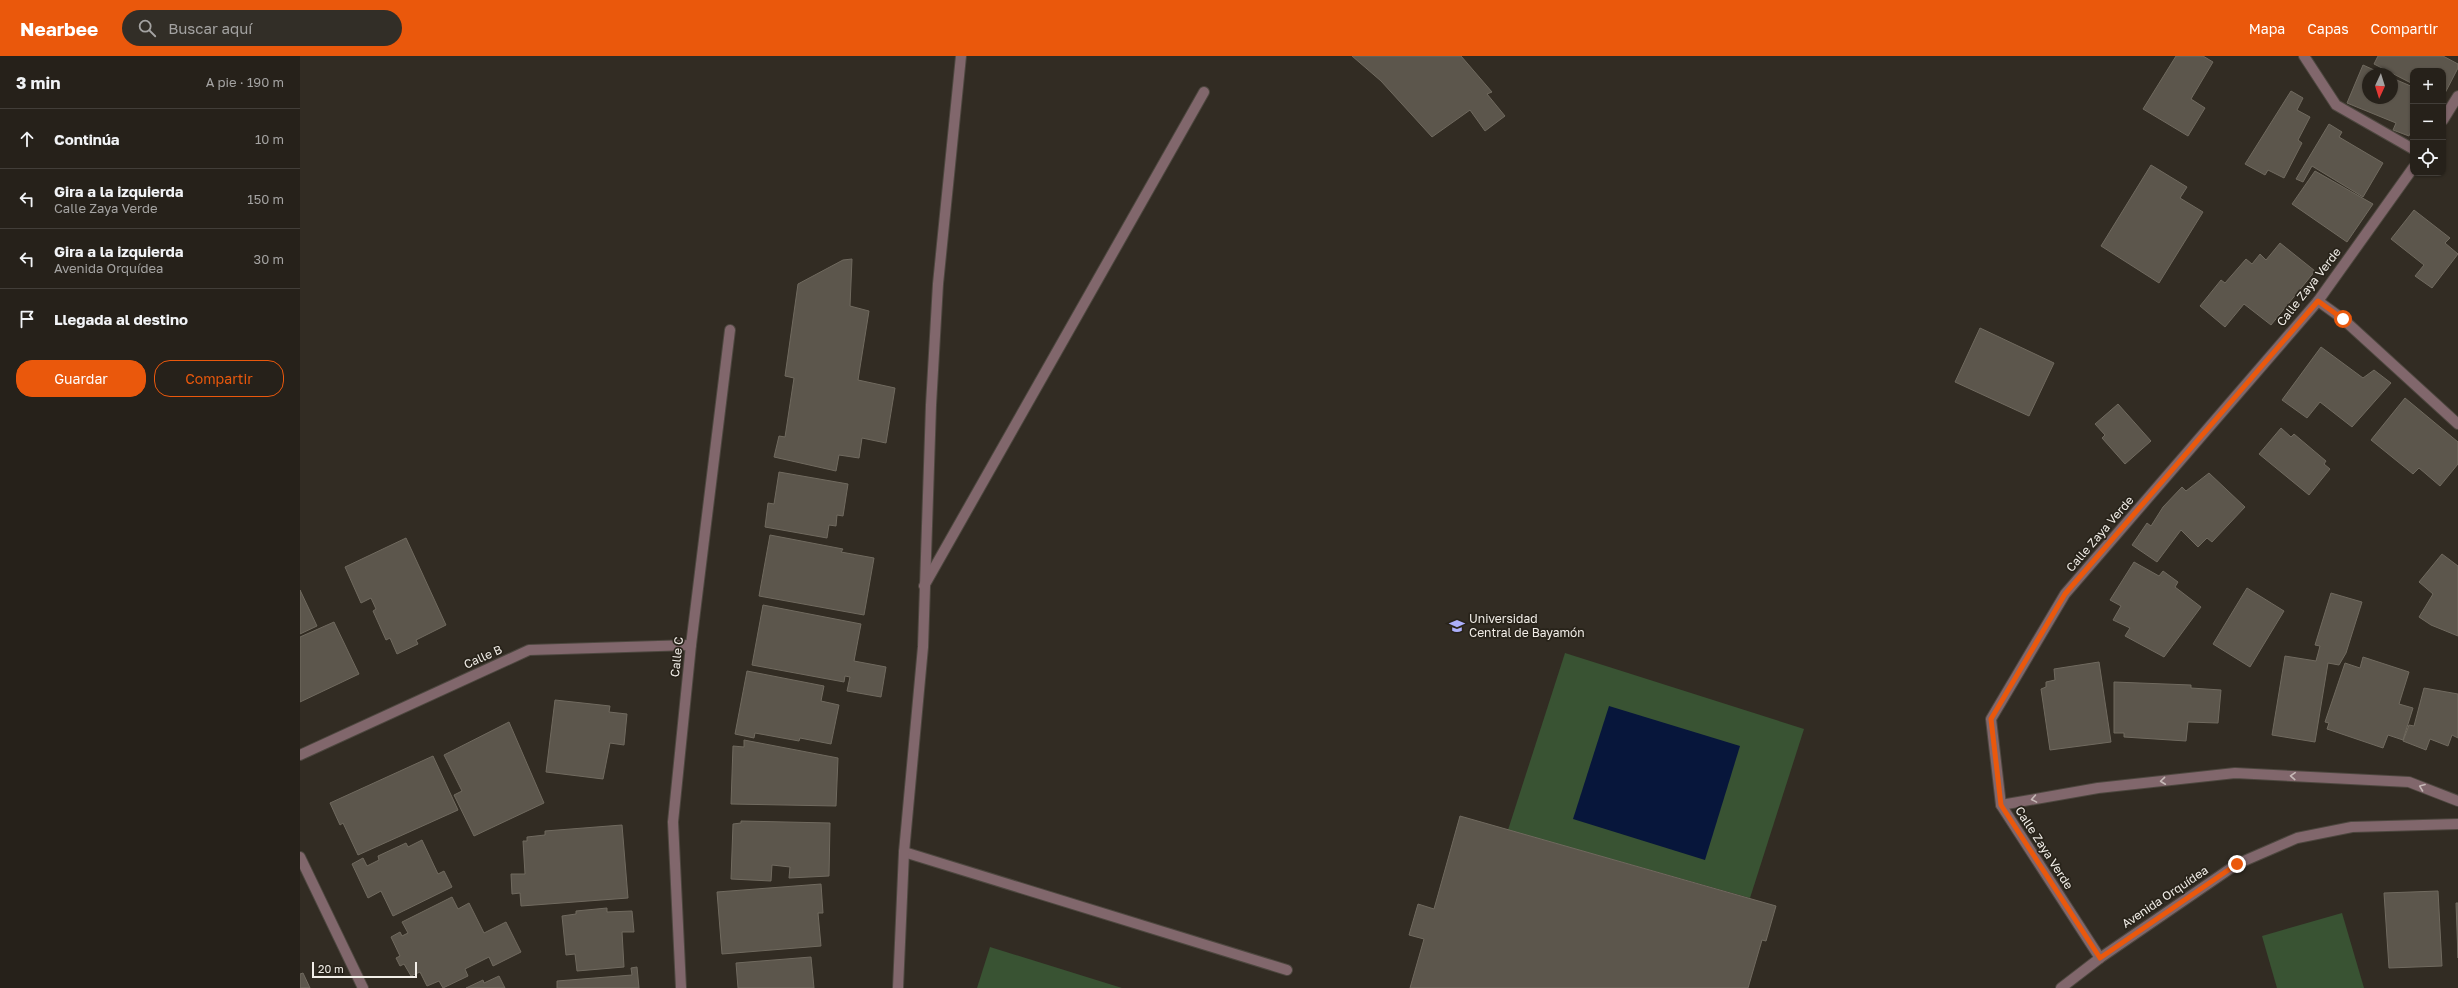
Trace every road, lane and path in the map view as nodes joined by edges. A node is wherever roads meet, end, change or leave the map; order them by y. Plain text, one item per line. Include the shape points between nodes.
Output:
1 (961, 56) edge
2 (2304, 56) edge
3 (1204, 92) dead end
4 (2458, 96) edge
5 (2446, 115) edge
6 (2410, 147) edge
7 (2410, 172) edge
8 (2318, 301) junction
9 (730, 330) dead end
10 (2458, 424) edge
11 (924, 587) junction
12 (692, 646) junction
13 (300, 755) edge
14 (2458, 801) edge
15 (2001, 805) junction
16 (2458, 824) edge
17 (904, 852) junction
18 (300, 857) edge
19 (2100, 958) junction
20 (1287, 970) dead end
21 (363, 988) edge
22 (681, 988) edge
23 (898, 988) edge
24 (2061, 988) edge

1 - 11 street via 938,284
2 - 6 street via 2336,105
3 - 11 street
4 - 5 street
7 - 8 street, Calle Zaya Verde
8 - 10 street via 2343,319
8 - 15 street, Calle Zaya Verde via 2065,594 1991,719
9 - 12 street, Calle C
11 - 17 street via 923,647
12 - 13 street, Calle B via 529,650
12 - 22 street, Calle C via 673,822
14 -> 15 street via 2409,782 2235,773 2098,788
15 - 19 street, Calle Zaya Verde
16 - 19 street, Avenida Orquídea via 2352,827 2297,838 2237,864
17 - 20 street
17 - 23 street
18 - 21 street
19 - 24 street, Avenida Orquídea

